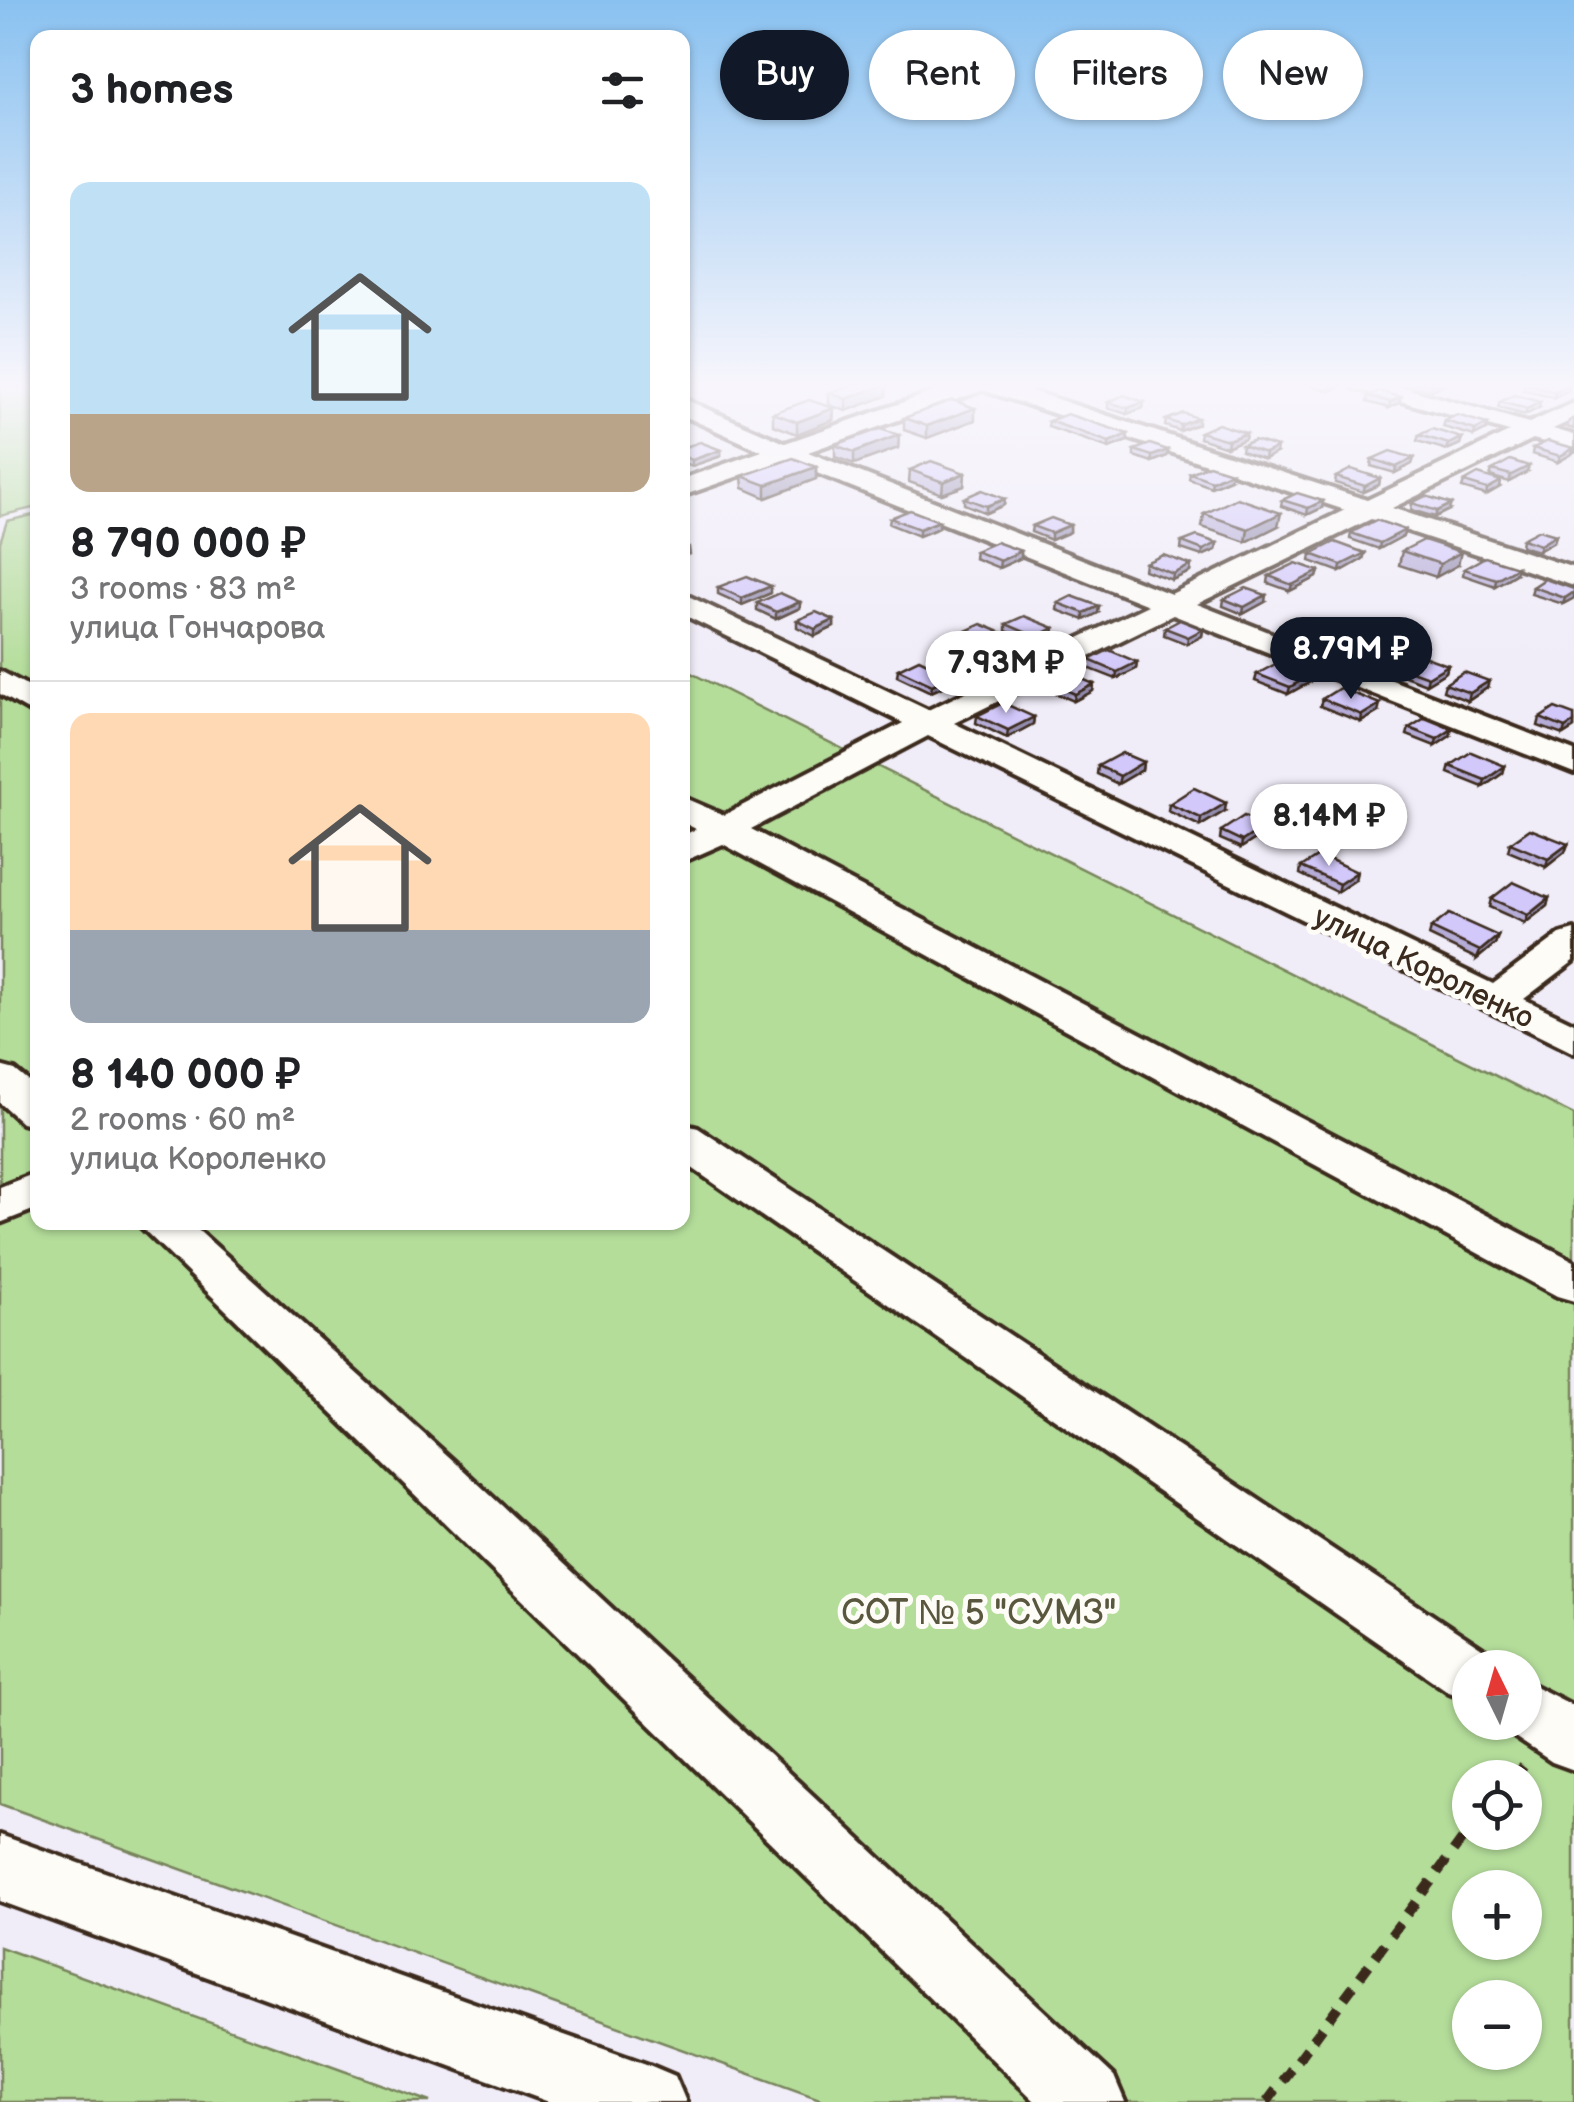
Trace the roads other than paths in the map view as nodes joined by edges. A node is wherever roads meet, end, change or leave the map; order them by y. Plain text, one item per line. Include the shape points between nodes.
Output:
1 (861, 481) edge
2 (1283, 481) edge
3 (1425, 481) edge
4 (1368, 509) junction
5 (1574, 577) edge
6 (1177, 604) junction
7 (690, 606) edge
8 (0, 680) edge
9 (30, 701) edge
10 (926, 724) junction
11 (1574, 764) edge
12 (690, 811) edge
13 (723, 828) junction
14 (690, 846) edge
15 (1574, 942) edge
16 (1496, 1001) junction
17 (1574, 1040) edge
18 (0, 1080) edge
19 (30, 1106) edge
20 (690, 1144) edge
21 (30, 1192) edge
22 (0, 1207) edge
23 (168, 1230) edge
24 (1574, 1283) edge
25 (1452, 1660) edge
26 (1542, 1720) edge
27 (1574, 1741) edge
28 (0, 1868) edge
29 (649, 2102) edge
30 (1088, 2102) edge

1 - 6 street
2 - 4 street
3 - 4 street
4 - 5 street
4 - 6 street
6 - 10 street
6 - 11 street
7 - 10 street, улица Короленко
8 - 9 street
10 - 13 street
10 - 16 street, улица Короленко
12 - 13 street
13 - 14 street
13 - 24 street
15 - 16 street
16 - 17 street, улица Короленко
18 - 19 street
20 - 25 street
21 - 22 street
23 - 30 street
26 - 27 street
28 - 29 street

